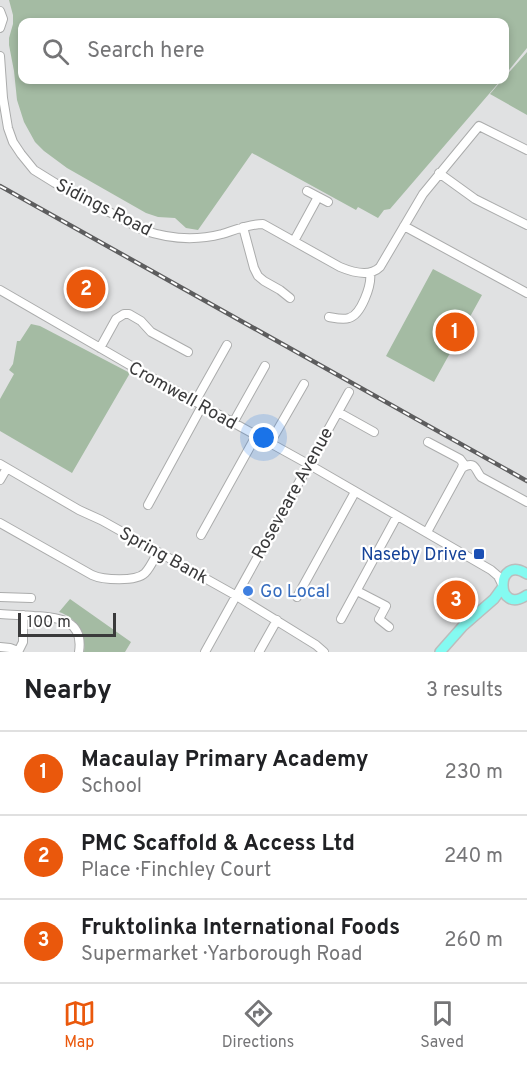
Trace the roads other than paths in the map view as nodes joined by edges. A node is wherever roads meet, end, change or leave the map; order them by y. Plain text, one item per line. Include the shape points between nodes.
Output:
1 (0, 11) edge
2 (0, 28) edge
3 (0, 56) edge
4 (527, 150) edge
5 (439, 173) junction
6 (307, 191) dead end
7 (318, 197) junction
8 (328, 202) dead end
9 (527, 225) edge
10 (404, 226) junction
11 (243, 227) junction
12 (294, 241) junction
13 (370, 273) junction
14 (0, 290) edge
15 (527, 293) edge
16 (290, 298) dead end
17 (329, 317) dead end
18 (227, 345) dead end
19 (100, 348) junction
20 (188, 352) dead end
21 (265, 366) dead end
22 (304, 384) dead end
23 (349, 392) dead end
24 (199, 404) junction
25 (338, 412) junction
26 (233, 423) junction
27 (374, 432) dead end
28 (256, 436) junction
29 (428, 442) dead end
30 (270, 443) junction
31 (308, 464) junction
32 (3, 466) edge
33 (462, 468) junction
34 (0, 480) edge
35 (355, 492) junction
36 (527, 502) edge
37 (148, 505) dead end
38 (397, 516) junction
39 (0, 524) edge
40 (427, 532) junction
41 (201, 535) dead end
42 (158, 552) junction
43 (491, 570) junction
44 (524, 570) edge
45 (508, 572) junction
46 (502, 586) junction
47 (357, 591) junction
48 (235, 595) junction
49 (527, 596) edge
50 (0, 597) edge
51 (297, 597) dead end
52 (31, 598) dead end
53 (515, 599) junction
54 (490, 603) junction
55 (0, 614) edge
56 (23, 615) junction
57 (341, 619) dead end
58 (278, 620) junction
59 (389, 627) dead end
60 (0, 647) edge
61 (314, 648) edge
62 (18, 652) edge
63 (79, 652) edge
64 (205, 652) edge
65 (259, 652) edge
66 (324, 652) edge
67 (440, 652) edge

1 - 2 street
3 - 11 street, Sidings Road via 8,128 13,142 34,170 156,235 198,238
4 - 5 street via 480,126
5 - 9 street via 475,198
5 - 10 street
6 - 7 street
7 - 8 street
7 - 12 street
10 - 13 street via 380,267
10 - 15 street
11 - 12 street, Sidings Road via 263,224
11 - 16 street via 258,276 284,289
12 - 13 street, Sidings Road via 347,270
13 - 17 street via 369,288 354,316
14 - 19 street, Cromwell Road
18 - 24 street
19 - 20 street via 116,319 129,314 151,332
19 - 24 street, Cromwell Road
21 - 26 street
22 - 30 street
23 - 25 street, Roseveare Avenue
24 - 26 street, Cromwell Road
24 - 37 street
25 - 27 street
25 - 31 street, Roseveare Avenue
26 - 28 street, Cromwell Road
28 - 30 street, Cromwell Road
28 - 41 street
29 - 33 street via 460,459
30 - 31 street, Cromwell Road
31 - 35 street, Cromwell Road
31 - 48 street, Roseveare Avenue
32 - 34 street
32 - 42 street, Spring Bank
33 - 36 street via 473,465 481,477
33 - 40 street
35 - 38 street, Cromwell Road
35 - 51 street
38 - 40 street, Cromwell Road
38 - 47 street
39 - 42 street via 100,578 140,577
40 - 43 street, Cromwell Road
42 - 48 street, Spring Bank
43 - 45 street, Cromwell Road
43 - 46 street, Cromwell Road
44 - 45 main road
45 - 46 main road
46 - 53 main road via 505,594
46 - 54 main road
47 - 57 street
47 - 59 street via 386,606 379,619
48 - 58 street, Spring Bank
48 - 64 street, Roseveare Avenue
49 - 53 main road
50 - 52 street
53 - 54 main road
54 - 67 main road
55 - 56 street
56 - 62 street via 23,642
56 - 63 street via 69,622 78,633
58 - 61 street, Spring Bank
58 - 65 street
60 - 62 street
61 - 66 street, Spring Bank

